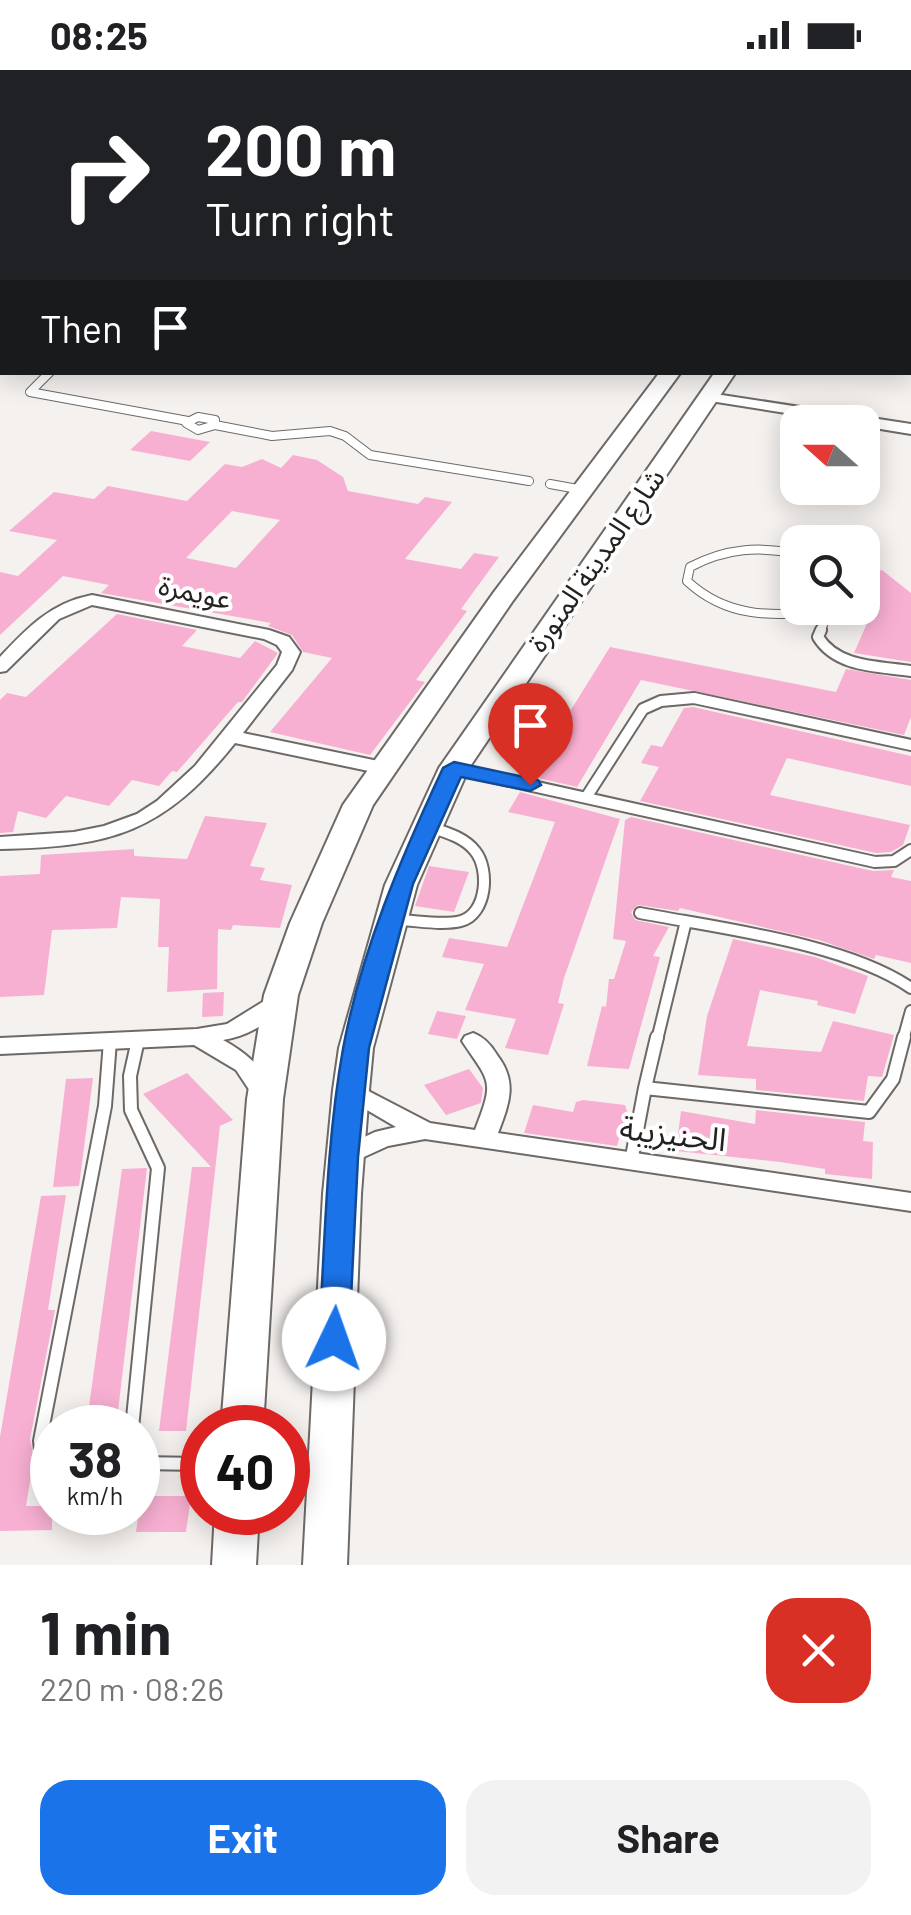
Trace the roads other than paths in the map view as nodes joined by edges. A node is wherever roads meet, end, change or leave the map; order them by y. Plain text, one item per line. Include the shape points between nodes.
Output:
1 (47, 375) edge
2 (669, 375) edge
3 (718, 384) edge
4 (911, 429) edge
5 (529, 481) dead end
6 (550, 484) dead end
7 (584, 490) junction
8 (780, 551) edge
9 (780, 616) edge
10 (823, 625) edge
11 (0, 667) edge
12 (911, 671) edge
13 (228, 736) junction
14 (911, 745) edge
15 (383, 768) junction
16 (454, 768) junction
17 (587, 796) junction
18 (427, 826) junction
19 (0, 843) edge
20 (911, 850) edge
21 (640, 913) dead end
22 (392, 920) junction
23 (686, 921) junction
24 (911, 988) edge
25 (281, 995) junction
26 (910, 1016) edge
27 (197, 1038) junction
28 (138, 1040) junction
29 (110, 1041) junction
30 (473, 1042) dead end
31 (0, 1046) edge
32 (645, 1088) junction
33 (351, 1090) junction
34 (265, 1100) junction
35 (426, 1131) junction
36 (484, 1140) junction
37 (344, 1157) junction
38 (631, 1162) junction
39 (911, 1202) edge
40 (47, 1405) edge
41 (134, 1405) edge
42 (244, 1405) edge
43 (236, 1535) edge
44 (234, 1565) edge
45 (325, 1565) edge

1 - 5 lane via 30,392 188,420 205,416 215,425 272,436 330,432 370,455
2 - 7 street, شارع المدينة المنورة
3 - 4 street
3 - 16 street, شارع المدينة المنورة
6 - 7 lane
7 - 15 street, شارع المدينة المنورة
8 - 9 lane via 717,552 690,567 687,581 704,599 732,612
10 - 12 lane via 818,637 828,652
11 - 13 street, عويمرة via 57,612 78,601 283,641 292,652 286,666
13 - 15 street
13 - 19 street, عويمرة via 147,816 101,832
14 - 17 lane via 676,698 643,709
15 - 25 street, شارع المدينة المنورة via 339,846
16 - 17 lane
16 - 18 street, شارع المدينة المنورة
17 - 20 lane via 875,862 894,861
18 - 22 street, شارع المدينة المنورة
18 - 22 lane via 462,839 481,856 486,868 480,904 460,920
21 - 23 lane
22 - 33 street, شارع المدينة المنورة
23 - 24 lane via 894,974
23 - 32 lane
25 - 27 street via 262,1016 233,1031
25 - 34 street, شارع المدينة المنورة
26 - 32 lane via 892,1079 868,1112
27 - 28 street
27 - 34 street via 230,1052 254,1073
28 - 29 street
28 - 41 lane via 127,1092 130,1115 158,1168
29 - 31 street
29 - 40 lane via 105,1106
30 - 36 street via 502,1081
32 - 38 lane
33 - 35 street, الحنيزيبة
33 - 37 street, شارع المدينة المنورة
34 - 42 street, شارع المدينة المنورة
35 - 36 street, الحنيزيبة
35 - 37 street, الحنيزيبة via 383,1138
36 - 38 street, الحنيزيبة
37 - 45 street, شارع المدينة المنورة
38 - 39 street, الحنيزيبة
43 - 44 street

